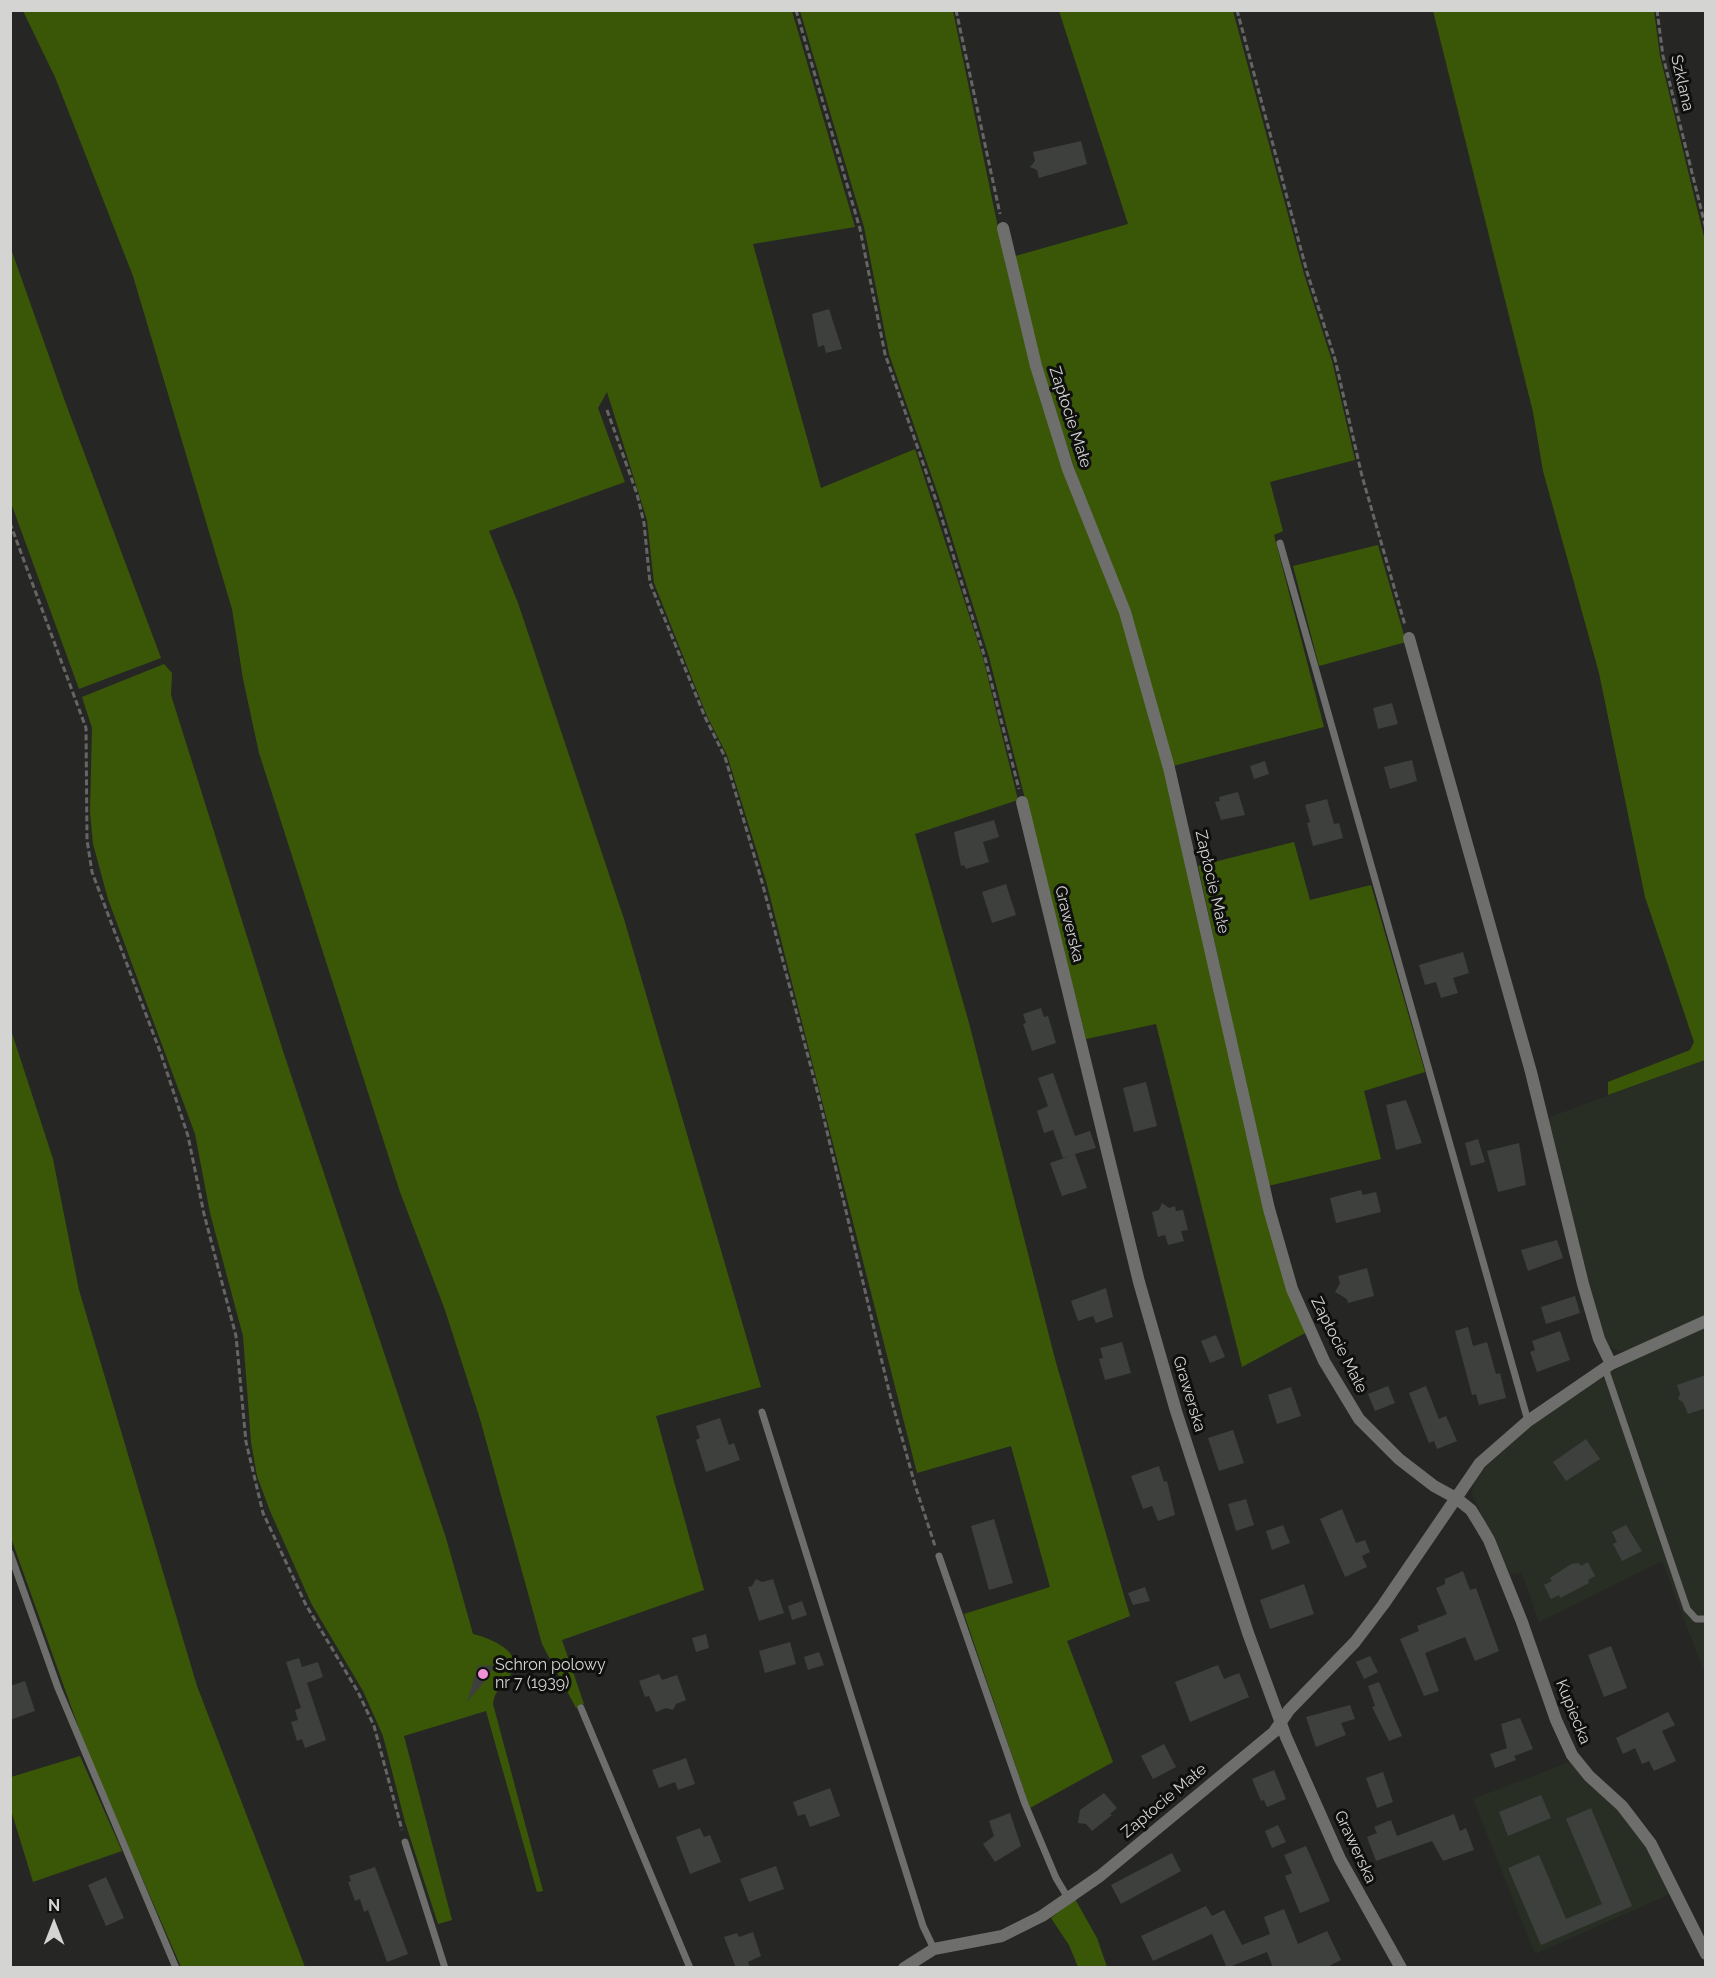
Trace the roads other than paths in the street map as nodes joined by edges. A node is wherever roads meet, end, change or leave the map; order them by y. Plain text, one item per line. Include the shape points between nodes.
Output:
1 (1003, 228) road end
2 (1280, 543) dead end
3 (1409, 638) road end
4 (1022, 802) road end
5 (1706, 1321) edge
6 (1608, 1366) junction
7 (762, 1412) dead end
8 (1528, 1421) junction
9 (1456, 1498) junction
10 (10, 1553) edge
11 (939, 1556) road end
12 (1706, 1619) edge
13 (581, 1708) dead end
14 (1282, 1722) junction
15 (405, 1842) road end
16 (1068, 1898) junction
17 (934, 1949) junction
18 (1706, 1954) edge
19 (176, 1968) edge
20 (445, 1968) edge
21 (690, 1968) edge
22 (904, 1968) edge
23 (1401, 1968) edge

1 - 9 street, Zapłocie Małe via 1036,366 1068,469 1125,612 1169,768 1269,1209 1292,1289 1324,1361 1359,1419 1399,1459
2 - 8 lane
3 - 6 street via 1532,1072 1586,1295
4 - 14 street, Grawerska via 1142,1293 1248,1633
5 - 6 street, Zapłocie Małe
6 - 8 street, Zapłocie Małe
6 - 12 lane via 1687,1609 1696,1618
7 - 17 lane via 923,1926
8 - 9 street, Zapłocie Małe via 1480,1463
9 - 14 street, Zapłocie Małe via 1362,1633
9 - 18 street, Kupiecka via 1471,1510 1489,1539 1572,1755 1622,1806 1651,1844
10 - 19 lane via 58,1688
11 - 16 lane via 1025,1804
13 - 21 lane
14 - 16 street, Zapłocie Małe via 1266,1740 1142,1842
14 - 23 street, Grawerska via 1340,1859
15 - 20 lane
16 - 17 street, Zapłocie Małe via 1002,1936
17 - 22 street, Zapłocie Małe

